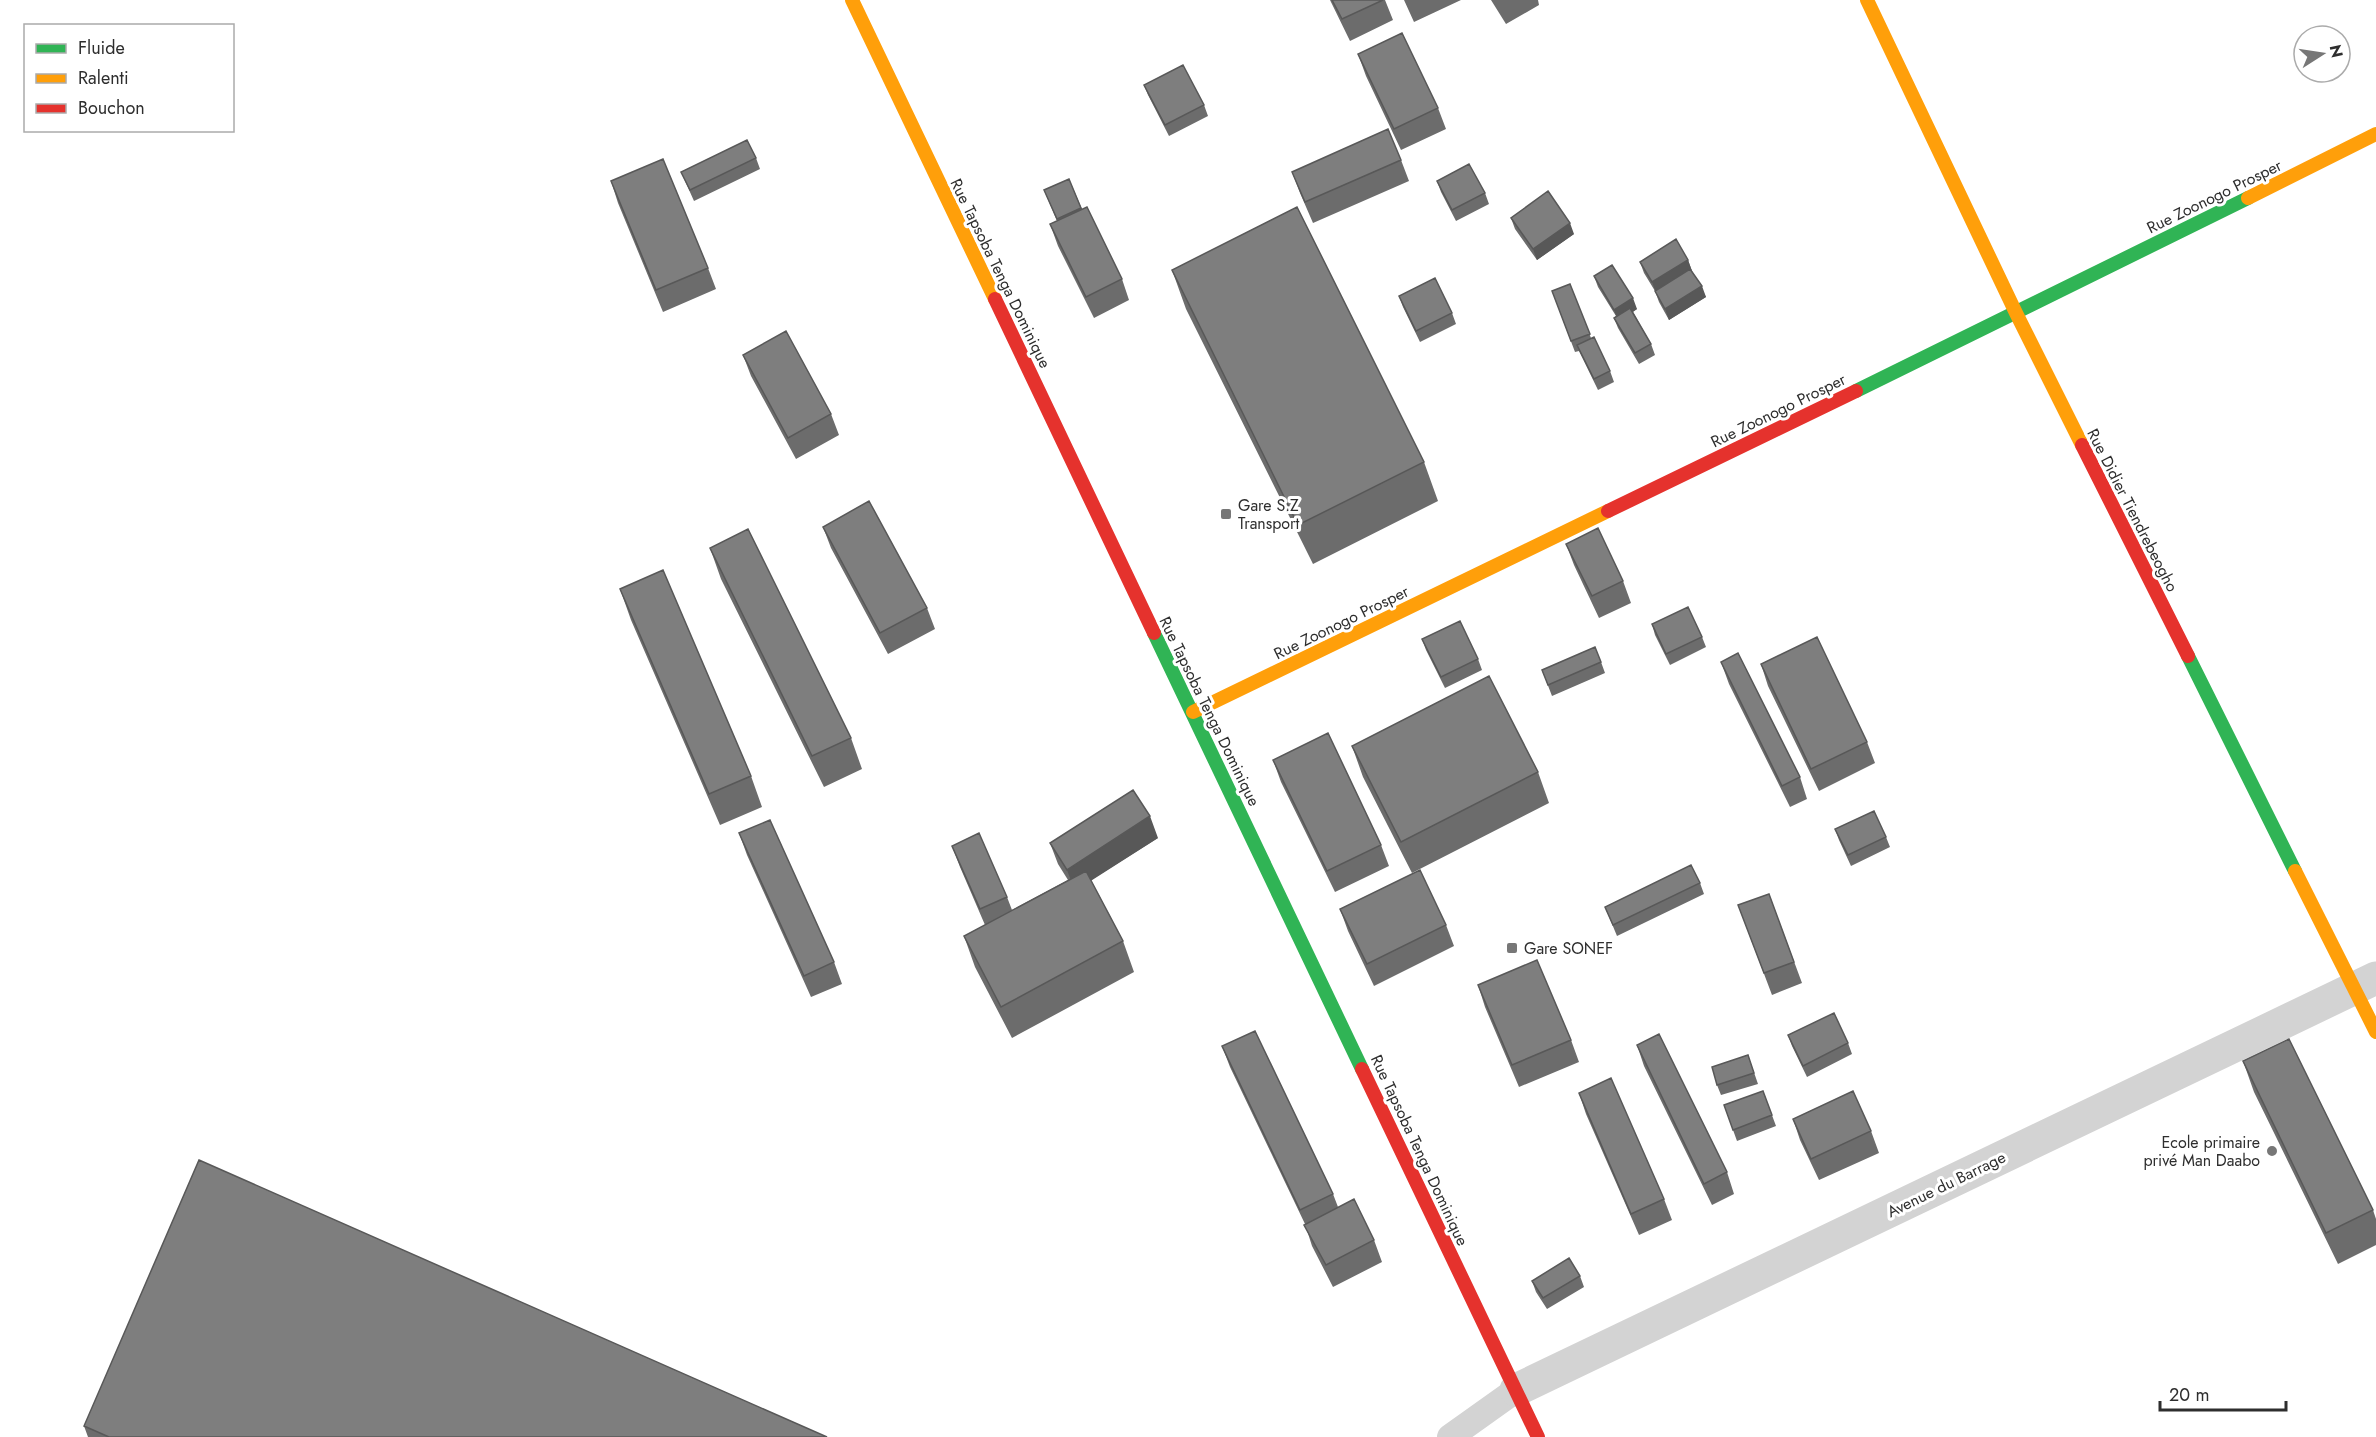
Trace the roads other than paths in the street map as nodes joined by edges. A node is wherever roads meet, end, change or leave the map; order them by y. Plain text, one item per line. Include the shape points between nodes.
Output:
1 (852, 0) edge
2 (1867, 0) edge
3 (2376, 134) edge
4 (2016, 313) junction
5 (1193, 712) junction
6 (2366, 983) edge
7 (2376, 1032) edge
8 (1516, 1390) junction
9 (1450, 1437) edge
10 (1539, 1437) edge

1 - 5 street, Rue Tapsoba Tenga Dominique
2 - 4 street, Rue Didier Tiendrebeogho
3 - 4 street, Rue Zoonogo Prosper
4 - 5 street, Rue Zoonogo Prosper
4 - 6 street, Rue Didier Tiendrebeogho
5 - 8 street, Rue Tapsoba Tenga Dominique
6 - 7 street, Rue Didier Tiendrebeogho
6 - 8 street, Avenue du Barrage
8 - 9 lane
8 - 10 street, Rue Tapsoba Tenga Dominique

